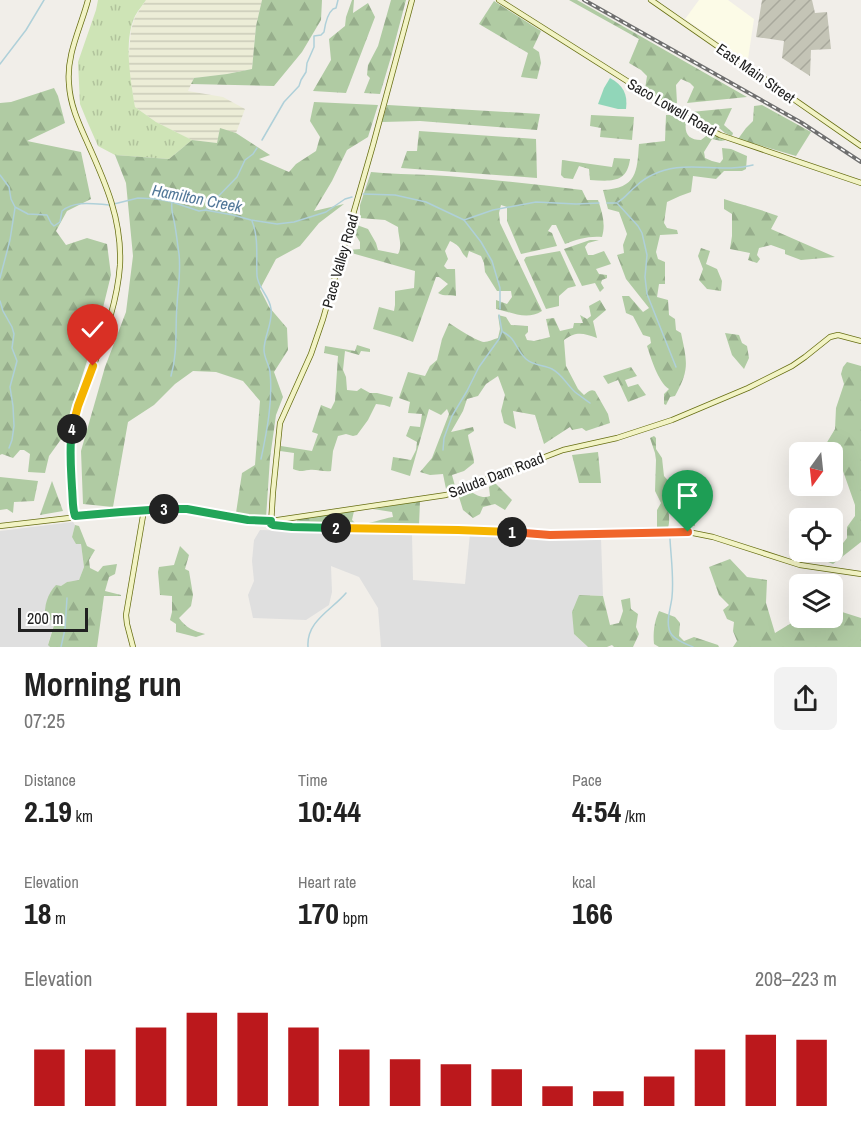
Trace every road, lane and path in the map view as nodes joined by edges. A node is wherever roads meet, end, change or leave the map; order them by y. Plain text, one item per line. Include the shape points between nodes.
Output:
1 (88, 0) edge
2 (411, 0) edge
3 (499, 0) edge
4 (651, 0) edge
5 (861, 146) edge
6 (861, 183) edge
7 (861, 341) edge
8 (144, 510) junction
9 (75, 516) junction
10 (271, 521) junction
11 (0, 526) edge
12 (861, 573) edge
13 (133, 647) edge

1 - 9 street via 72,50 69,84 74,111 113,205 120,263 115,302 73,428 70,455
2 - 10 street, Pace Valley Road via 323,319 280,423
3 - 6 street, Saco Lowell Road via 703,127
4 - 5 street, East Main Street
7 - 10 street, Saluda Dam Road via 838,335 830,337 792,366 679,417 545,456 446,495
8 - 9 street, Saluda Dam Road
8 - 10 street, Saluda Dam Road via 187,509
8 - 13 street via 126,615
9 - 11 street, Saluda Dam Road
10 - 12 street via 273,525 319,528 550,535 688,532 794,563

